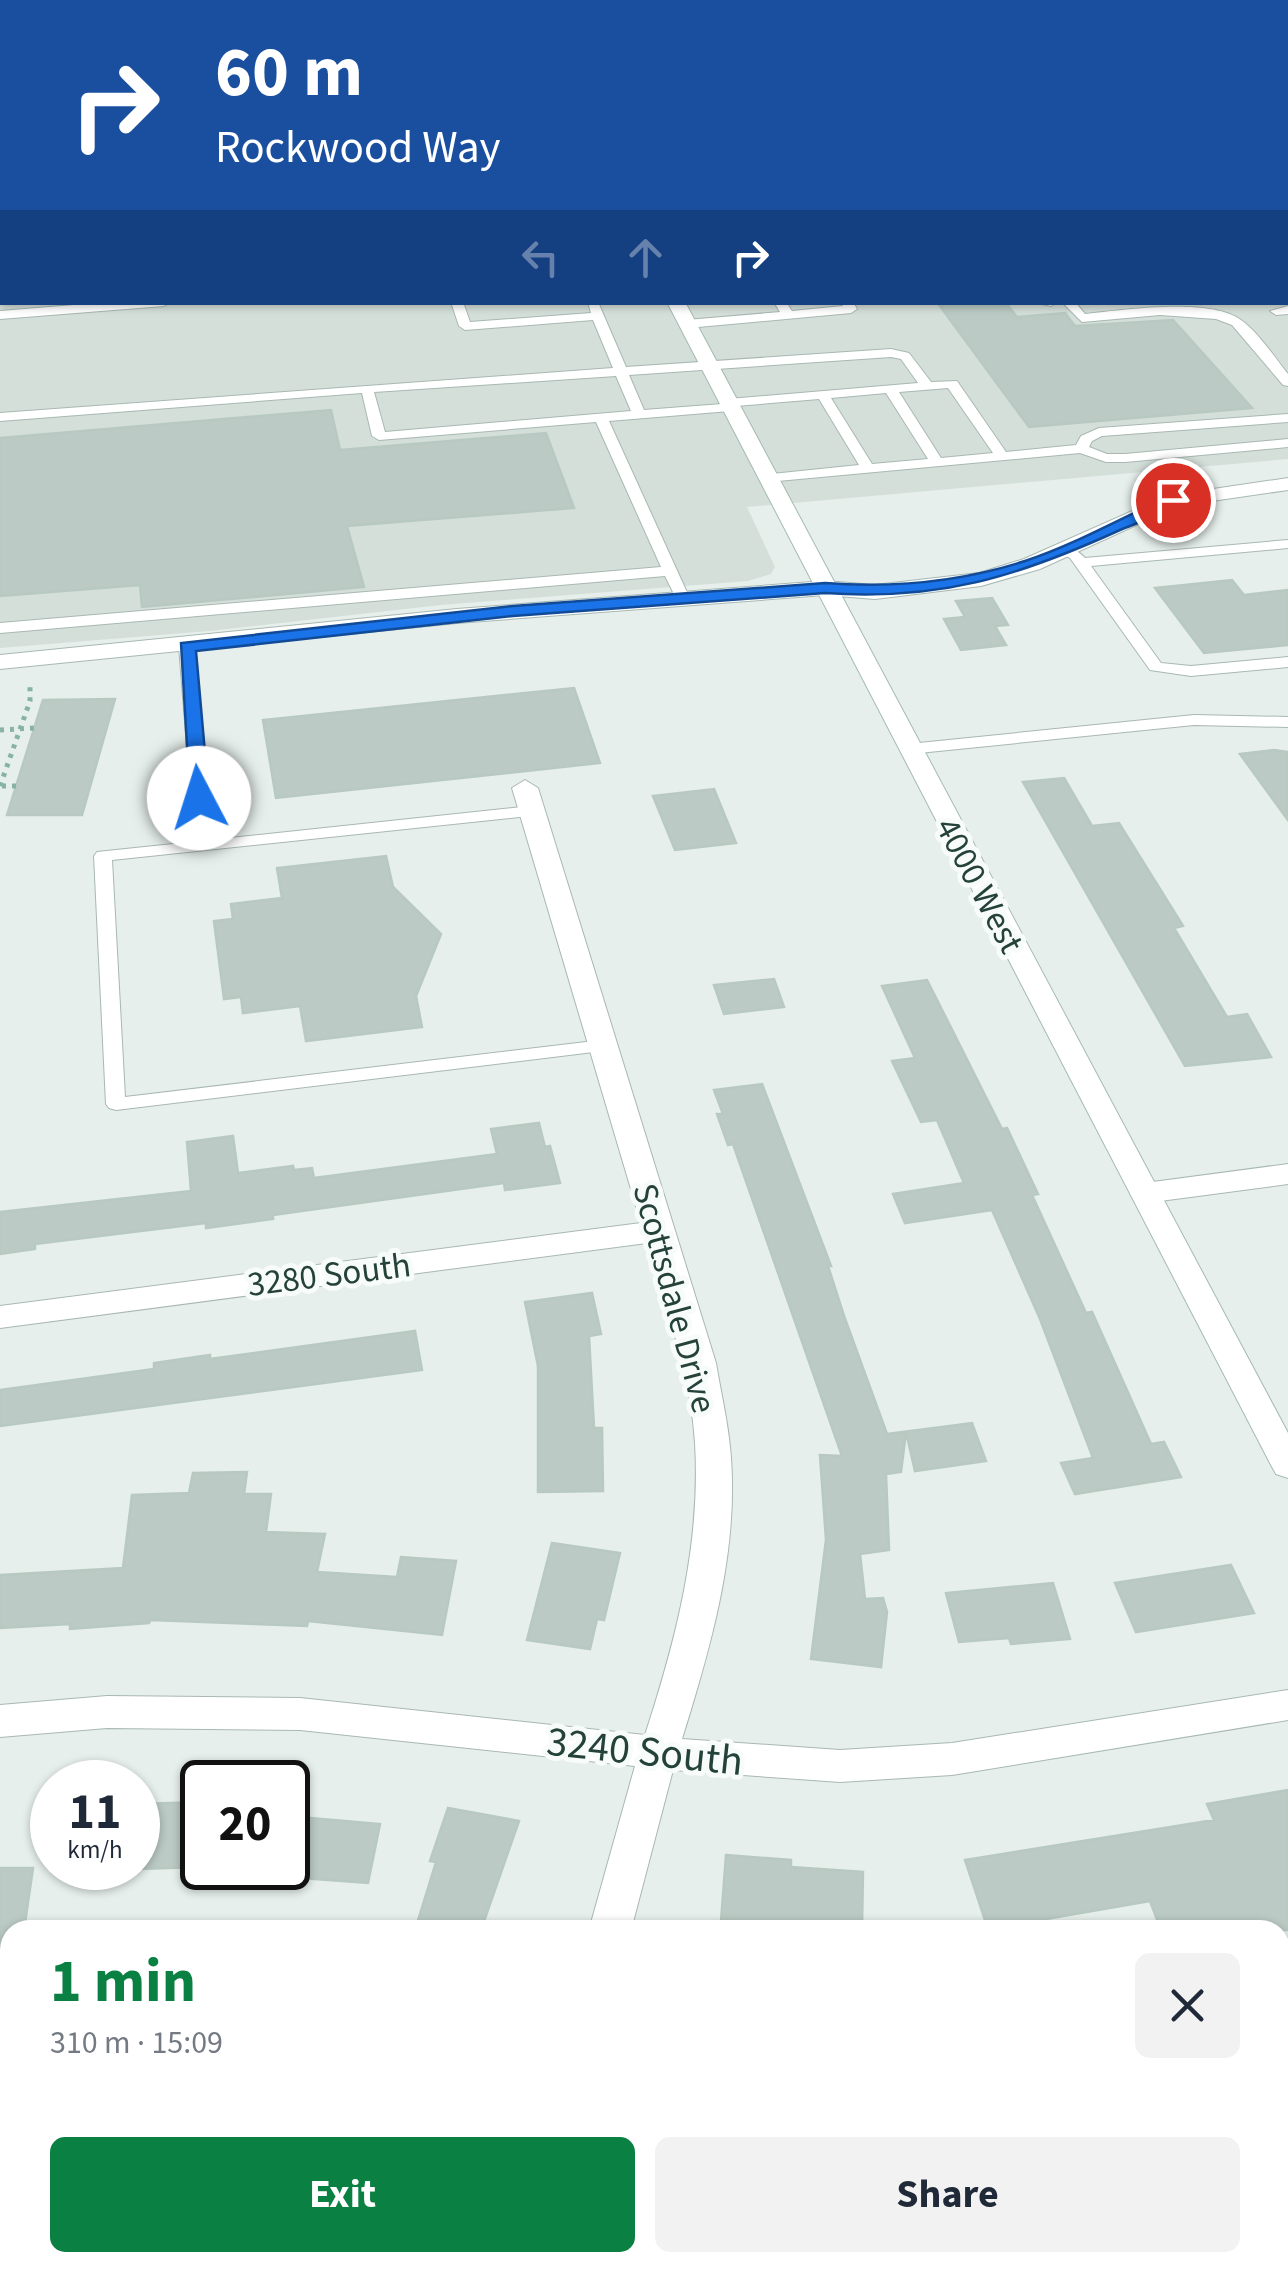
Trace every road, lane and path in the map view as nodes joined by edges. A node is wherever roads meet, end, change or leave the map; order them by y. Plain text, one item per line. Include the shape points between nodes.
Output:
1 (97, 305) edge
2 (458, 305) edge
3 (678, 305) edge
4 (848, 305) edge
5 (1071, 305) edge
6 (52, 307) edge
7 (595, 309) edge
8 (784, 309) edge
9 (0, 315) edge
10 (687, 324) junction
11 (709, 366) junction
12 (622, 373) junction
13 (1288, 382) edge
14 (928, 386) junction
15 (367, 388) junction
16 (890, 390) junction
17 (823, 395) junction
18 (729, 405) junction
19 (639, 415) junction
20 (0, 417) edge
21 (602, 418) junction
22 (1288, 418) edge
23 (1288, 443) edge
24 (1081, 449) junction
25 (1002, 456) junction
26 (937, 462) junction
27 (868, 469) junction
28 (1288, 470) edge
29 (767, 478) junction
30 (1288, 484) edge
31 (1288, 544) edge
32 (1072, 557) junction
33 (670, 571) junction
34 (825, 588) junction
35 (683, 599) junction
36 (0, 628) edge
37 (187, 646) junction
38 (0, 662) edge
39 (1288, 662) edge
40 (30, 678) dead end
41 (1288, 722) edge
42 (20, 728) junction
43 (34, 728) dead end
44 (0, 730) edge
45 (909, 749) junction
46 (1, 786) edge
47 (16, 786) dead end
48 (199, 798) dead end
49 (529, 800) joint
50 (603, 1046) junction
51 (1288, 1174) edge
52 (1145, 1193) junction
53 (659, 1230) junction
54 (0, 1317) edge
55 (1288, 1465) edge
56 (1288, 1705) edge
57 (0, 1722) edge
58 (659, 1753) junction
59 (613, 1920) edge

1 - 6 lane
2 - 7 lane via 465,326
3 - 10 street, 4000 West
4 - 8 lane
5 - 13 lane via 1082,318 1157,312 1225,317
6 - 9 lane
7 - 12 lane
8 - 10 lane
10 - 11 street, 4000 West
11 - 12 lane
11 - 14 lane via 900,354
11 - 18 street, 4000 West
12 - 15 lane
12 - 19 lane
14 - 16 lane
14 - 25 lane via 952,384
15 - 20 lane
15 - 21 lane via 379,436
16 - 17 lane
16 - 26 lane
17 - 18 lane
17 - 27 lane
18 - 19 lane
18 - 29 street, 4000 West
19 - 21 lane
21 - 33 lane
22 - 24 lane via 1099,432
23 - 24 lane via 1125,458
24 - 25 lane
25 - 26 lane
26 - 27 lane
27 - 29 lane
28 - 34 street via 1166,485 995,555 870,573
29 - 34 street, 4000 West
30 - 32 street via 1173,500
31 - 32 lane
32 - 34 street via 968,581 874,592
32 - 39 lane via 1156,667 1191,671
33 - 35 lane
33 - 36 lane
34 - 35 street
34 - 45 street, 4000 West
35 - 37 street
37 - 38 street
37 - 48 lane
40 - 42 path
41 - 45 lane via 1194,720
42 - 43 path
42 - 44 path
42 - 46 path
45 - 52 street, 4000 West
46 - 47 path
49 - 50 street, Scottsdale Drive
49 - 50 lane via 102,856 116,1104
50 - 53 street, Scottsdale Drive
51 - 52 street
52 - 55 street, 4000 West
53 - 54 street, 3280 South
53 - 58 street, Scottsdale Drive via 706,1392 715,1466 703,1610
56 - 58 street, 3240 South via 952,1759 840,1766
57 - 58 street, 3240 South via 107,1712 300,1714
58 - 59 street, Scottsdale Drive

